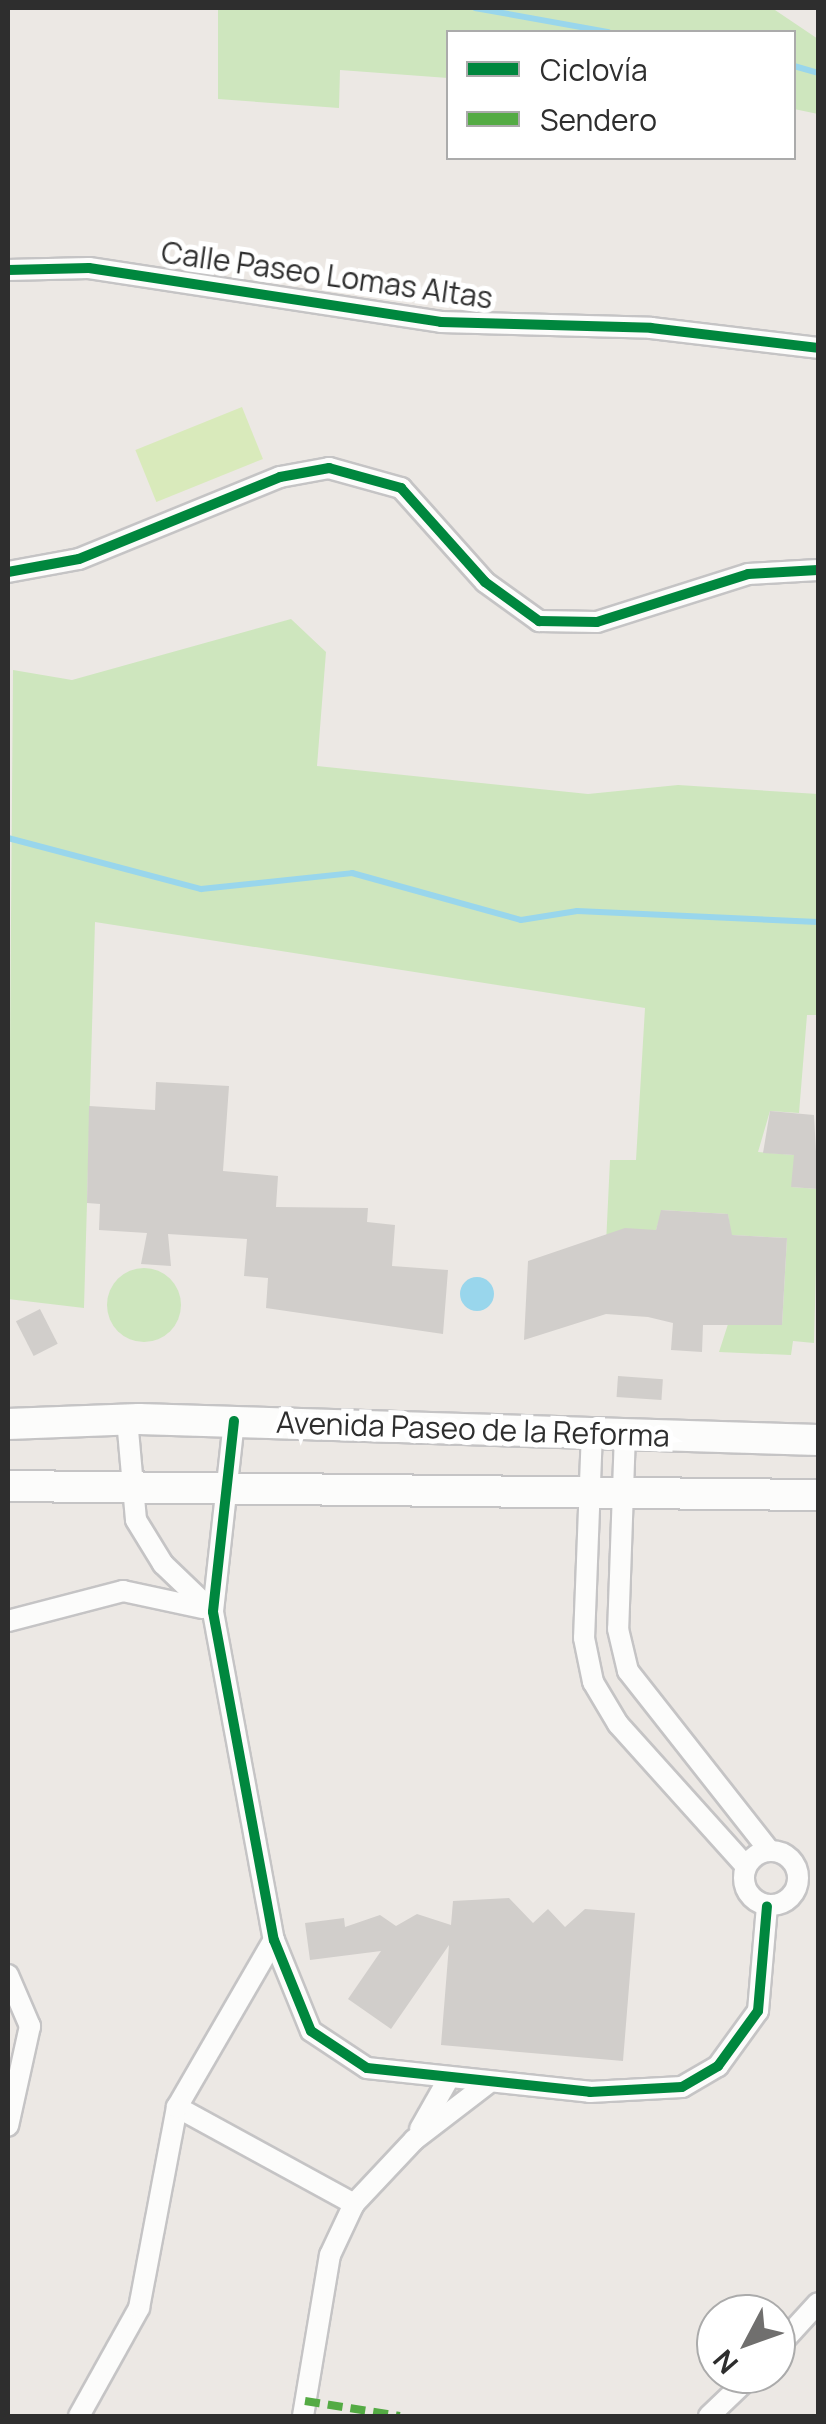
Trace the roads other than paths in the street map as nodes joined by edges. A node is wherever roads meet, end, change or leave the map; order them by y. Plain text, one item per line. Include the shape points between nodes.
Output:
1 (8, 270) edge
2 (818, 348) edge
3 (818, 570) edge
4 (8, 572) edge
5 (126, 1419) junction
6 (234, 1421) junction
7 (8, 1424) edge
8 (592, 1432) junction
9 (625, 1433) junction
10 (818, 1440) edge
11 (126, 1481) junction
12 (233, 1483) junction
13 (8, 1486) edge
14 (590, 1488) junction
15 (623, 1488) junction
16 (818, 1495) edge
17 (213, 1612) junction
18 (8, 1621) edge
19 (768, 1850) junction
20 (746, 1866) junction
21 (796, 1869) junction
22 (818, 1869) edge
23 (767, 1906) junction
24 (274, 1940) junction
25 (8, 1976) edge
26 (450, 2078) junction
27 (487, 2084) junction
28 (177, 2107) junction
29 (8, 2126) edge
30 (414, 2140) junction
31 (354, 2204) junction
32 (818, 2303) edge
33 (796, 2327) edge
34 (732, 2394) edge
35 (80, 2416) edge
36 (303, 2416) edge
37 (709, 2416) edge

1 - 2 street, Calle Paseo Lomas Altas via 145,274 441,322 651,328
3 - 4 street via 748,574 597,622 539,621 485,582 401,488 328,468 280,477 79,558
5 - 6 main road, Avenida Paseo de la Reforma
5 - 7 main road, Avenida Paseo de la Reforma
5 - 11 street
6 - 8 main road, Avenida Paseo de la Reforma
6 - 12 street
8 - 9 main road, Avenida Paseo de la Reforma
8 - 14 street
9 - 10 main road, Avenida Paseo de la Reforma
9 - 15 street
11 - 12 main road, Avenida Paseo de la Reforma
11 - 13 main road, Avenida Paseo de la Reforma
11 - 17 street via 153,1552
12 - 14 main road, Avenida Paseo de la Reforma
12 - 17 street
14 - 15 main road, Avenida Paseo de la Reforma
14 - 20 street via 584,1638 593,1682 618,1724
15 - 16 main road, Avenida Paseo de la Reforma
15 - 19 street via 618,1629 628,1671
17 - 18 street via 123,1591
17 - 24 street
19 - 20 street
19 - 21 street
20 - 23 street via 748,1894
21 - 22 street
21 - 23 street via 789,1899
23 - 27 street via 758,2011 718,2066 682,2087 637,2094
24 - 26 street via 292,2001 338,2055
24 - 28 street
25 - 29 street via 30,2026
26 - 27 street
26 - 30 street
27 - 30 street
28 - 31 street
28 - 35 street via 139,2308
30 - 31 street
31 - 36 street via 330,2255
32 - 33 street
34 - 37 street

